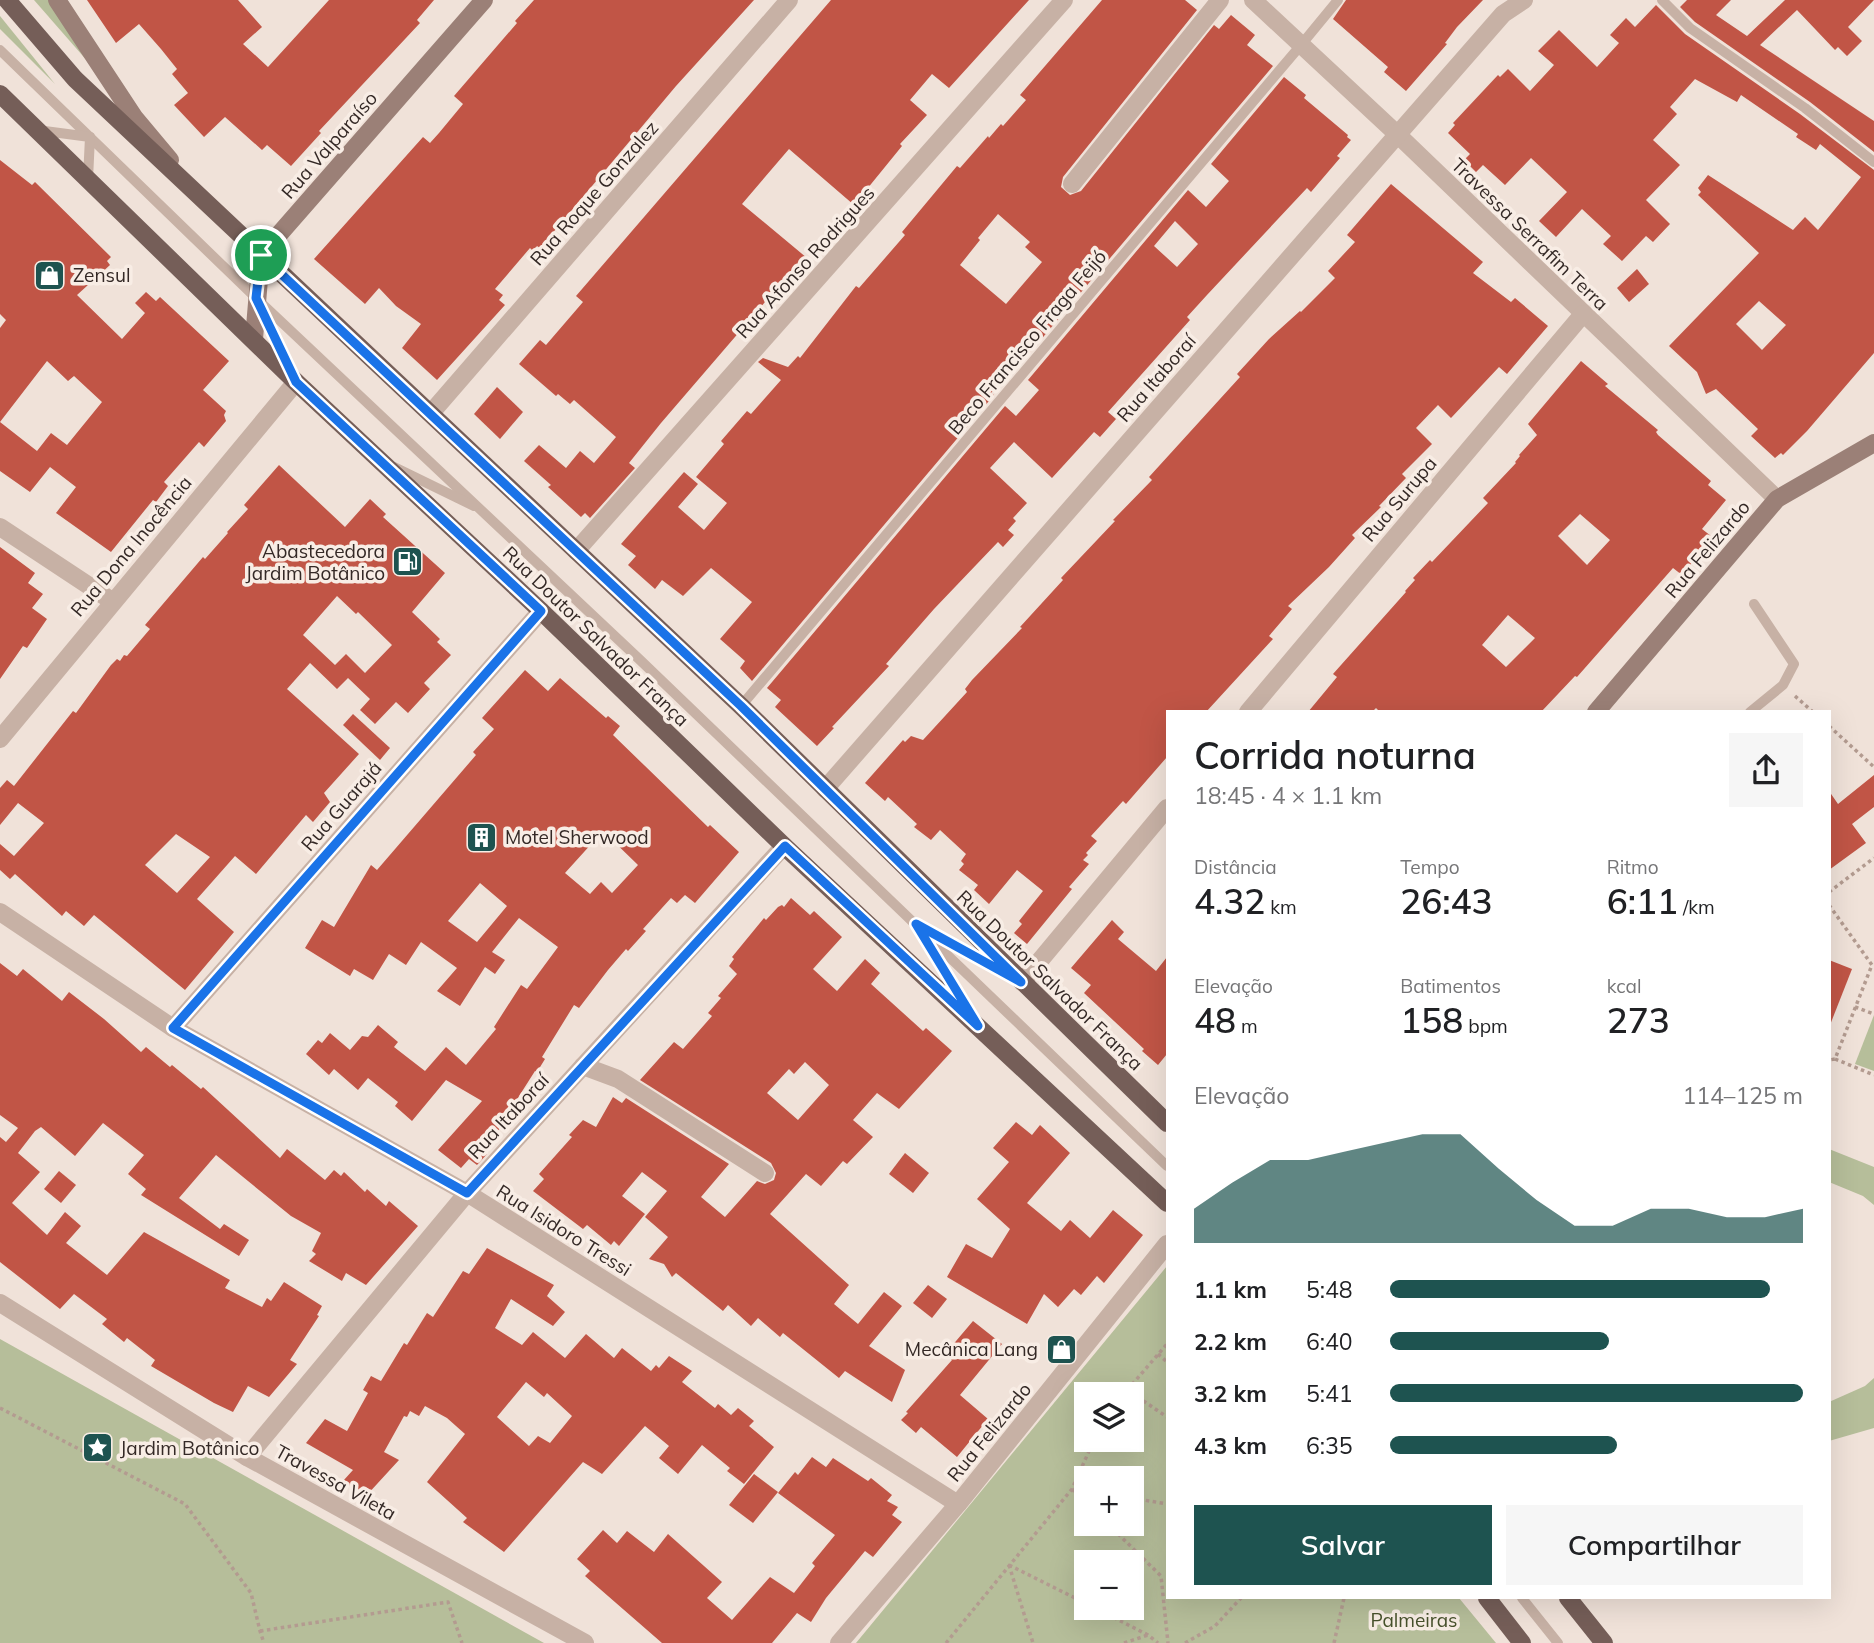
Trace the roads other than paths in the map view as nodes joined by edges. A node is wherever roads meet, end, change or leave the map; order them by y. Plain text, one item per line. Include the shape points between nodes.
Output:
1 (7, 0) edge
2 (484, 0) edge
3 (789, 0) edge
4 (1064, 0) edge
5 (1220, 0) edge
6 (1253, 0) edge
7 (1338, 0) edge
8 (1524, 0) edge
9 (1662, 0) edge
10 (62, 2) edge
11 (1301, 45) junction
12 (0, 50) edge
13 (0, 94) edge
14 (37, 130) junction
15 (1397, 134) junction
16 (90, 137) junction
17 (1874, 162) edge
18 (88, 178) junction
19 (1072, 184) dead end
20 (204, 201) junction
21 (261, 255) junction
22 (256, 298) junction
23 (1583, 314) junction
24 (254, 339) junction
25 (296, 382) junction
26 (431, 414) junction
27 (1874, 443) edge
28 (382, 461) junction
29 (1777, 499) junction
30 (486, 512) junction
31 (0, 527) edge
32 (576, 551) junction
33 (113, 601) junction
34 (1754, 604) dead end
35 (541, 611) junction
36 (741, 706) junction
37 (1250, 710) edge
38 (1598, 710) edge
39 (1752, 710) edge
40 (0, 739) edge
41 (825, 789) junction
42 (1166, 809) edge
43 (785, 846) junction
44 (0, 912) edge
45 (916, 924) junction
46 (1021, 982) junction
47 (978, 1026) junction
48 (173, 1028) junction
49 (583, 1066) junction
50 (1166, 1122) edge
51 (1166, 1165) edge
52 (765, 1173) dead end
53 (467, 1193) junction
54 (1166, 1202) edge
55 (1166, 1245) edge
56 (0, 1303) edge
57 (247, 1457) junction
58 (958, 1504) junction
59 (1488, 1599) edge
60 (1523, 1599) edge
61 (1569, 1599) edge
62 (585, 1643) edge
63 (839, 1643) edge
64 (1522, 1643) edge
65 (1558, 1643) edge
66 (1604, 1643) edge

1 - 20 main road, Rua Doutor Salvador França via 75,79
2 - 21 main road, Rua Valparaíso
3 - 26 street, Rua Roque Gonzalez
4 - 32 street, Rua Afonso Rodrigues
5 - 19 street
6 - 11 street, Travessa Serrafim Terra
7 - 11 lane, Beco Francisco Fraga Feijó
8 - 15 street, Rua Itaboraí via 1503,14
9 - 17 lane via 1690,27
10 - 20 main road, Rua Doutor Salvador França via 134,117
11 - 15 street, Travessa Serrafim Terra
11 - 36 lane, Beco Francisco Fraga Feijó
12 - 16 lane
13 - 14 main road, Rua Doutor Salvador França
14 - 16 lane
14 - 18 main road, Rua Doutor Salvador França
15 - 23 street, Travessa Serrafim Terra
15 - 41 street, Rua Itaboraí
16 - 18 lane
16 - 22 lane
18 - 24 main road, Rua Doutor Salvador França
20 - 21 main road, Rua Doutor Salvador França
21 - 22 main road
21 - 26 main road, Rua Doutor Salvador França
22 - 24 main road
22 - 25 lane
22 - 30 lane
23 - 29 street, Travessa Serrafim Terra
23 - 37 street, Rua Surupa
24 - 25 main road, Rua Doutor Salvador França
25 - 28 main road, Rua Doutor Salvador França
25 - 33 street, Rua Dona Inocência
26 - 32 main road, Rua Doutor Salvador França
27 - 29 main road, Rua Felizardo
28 - 30 lane
28 - 35 main road, Rua Doutor Salvador França
29 - 38 main road, Rua Felizardo
30 - 45 lane
31 - 33 street
32 - 36 main road, Rua Doutor Salvador França
33 - 40 street, Rua Dona Inocência
34 - 39 lane via 1794,664 1783,685
35 - 43 main road, Rua Doutor Salvador França
35 - 48 street, Rua Guarajá
36 - 41 main road, Rua Doutor Salvador França
41 - 46 main road, Rua Doutor Salvador França
42 - 46 street
43 - 47 main road, Rua Doutor Salvador França
43 - 49 street, Rua Itaboraí
44 - 48 street, Rua Isidoro Tressi
45 - 46 lane
45 - 47 lane
45 - 51 lane
46 - 50 main road, Rua Doutor Salvador França
47 - 54 main road, Rua Doutor Salvador França
48 - 53 street, Rua Isidoro Tressi
49 - 52 street via 618,1079
49 - 53 street, Rua Itaboraí
53 - 57 street, Rua Itaboraí
53 - 58 street, Rua Isidoro Tressi
55 - 58 street, Rua Felizardo
56 - 57 street, Travessa Vileta
57 - 62 street, Travessa Vileta
58 - 63 street, Rua Felizardo
59 - 64 main road
60 - 65 lane
61 - 66 main road

